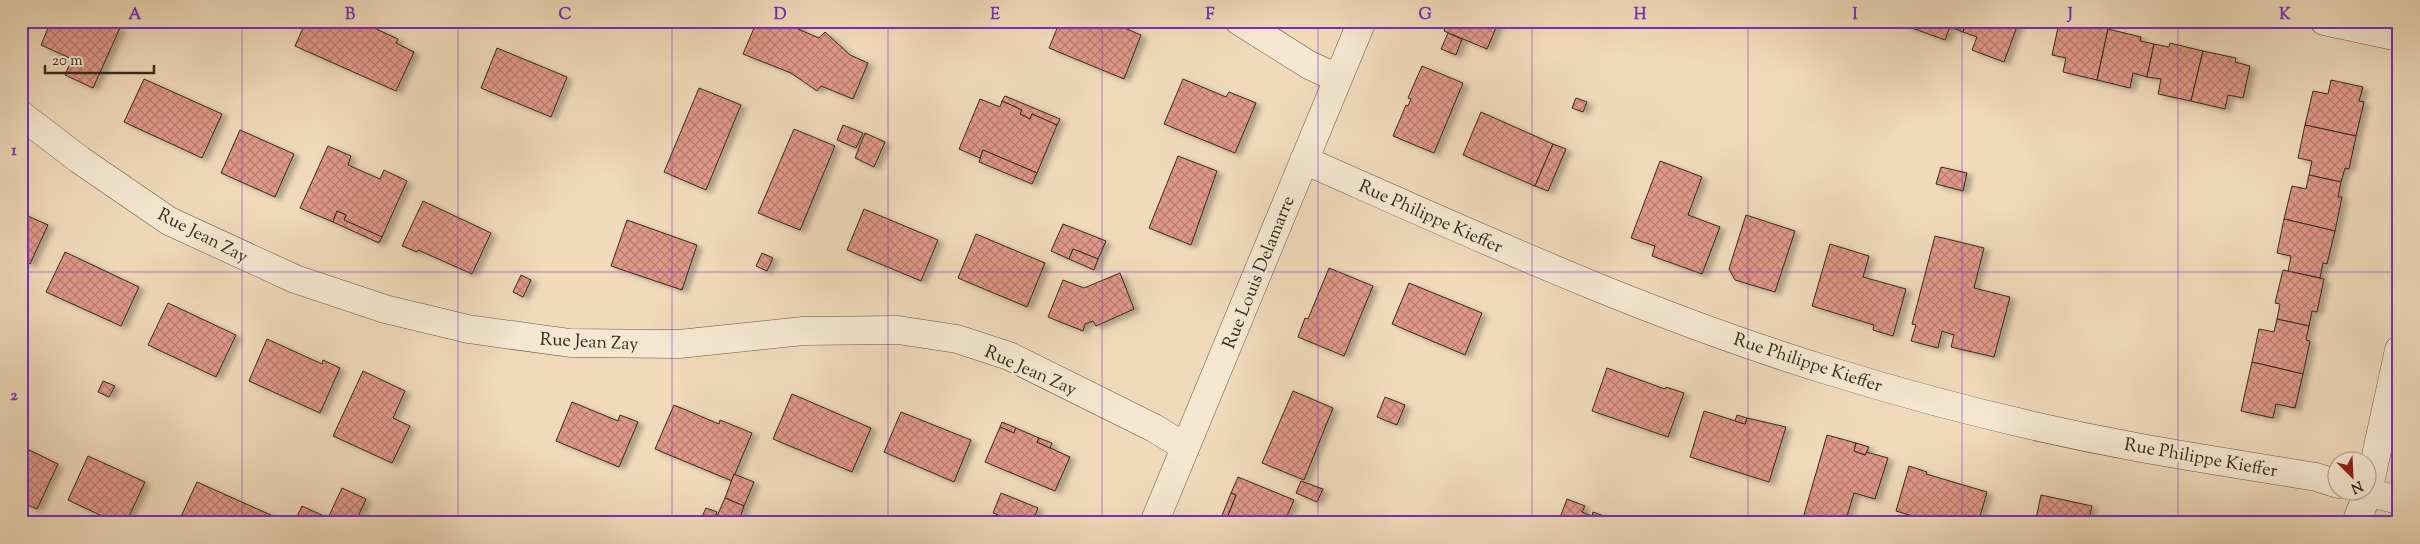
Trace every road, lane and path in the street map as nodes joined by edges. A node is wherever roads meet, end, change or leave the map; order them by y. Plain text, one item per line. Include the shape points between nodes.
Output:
1 (1239, 21) edge
2 (1362, 21) edge
3 (2324, 21) edge
4 (2399, 38) edge
5 (1338, 78) junction
6 (21, 116) edge
7 (1304, 160) junction
8 (2399, 350) edge
9 (1185, 447) junction
10 (2375, 452) edge
11 (2328, 481) edge
12 (2378, 495) edge
13 (2399, 500) edge
14 (2363, 502) edge
15 (1154, 523) edge
16 (2356, 523) edge

1 - 5 street via 1308,65
2 - 5 street, Rue Louis Delamarre
3 - 4 street
5 - 7 street, Rue Louis Delamarre
6 - 9 street, Rue Jean Zay via 169,222 295,279 384,309 468,329 570,343 679,344 803,330 898,330 957,339 1010,356 1154,428
7 - 9 street, Rue Louis Delamarre
7 - 11 street, Rue Philippe Kieffer via 1549,269 1692,324 1827,370 1909,394 2134,447
8 - 10 street
9 - 15 street, Rue Louis Delamarre
12 - 13 street
14 - 16 street

